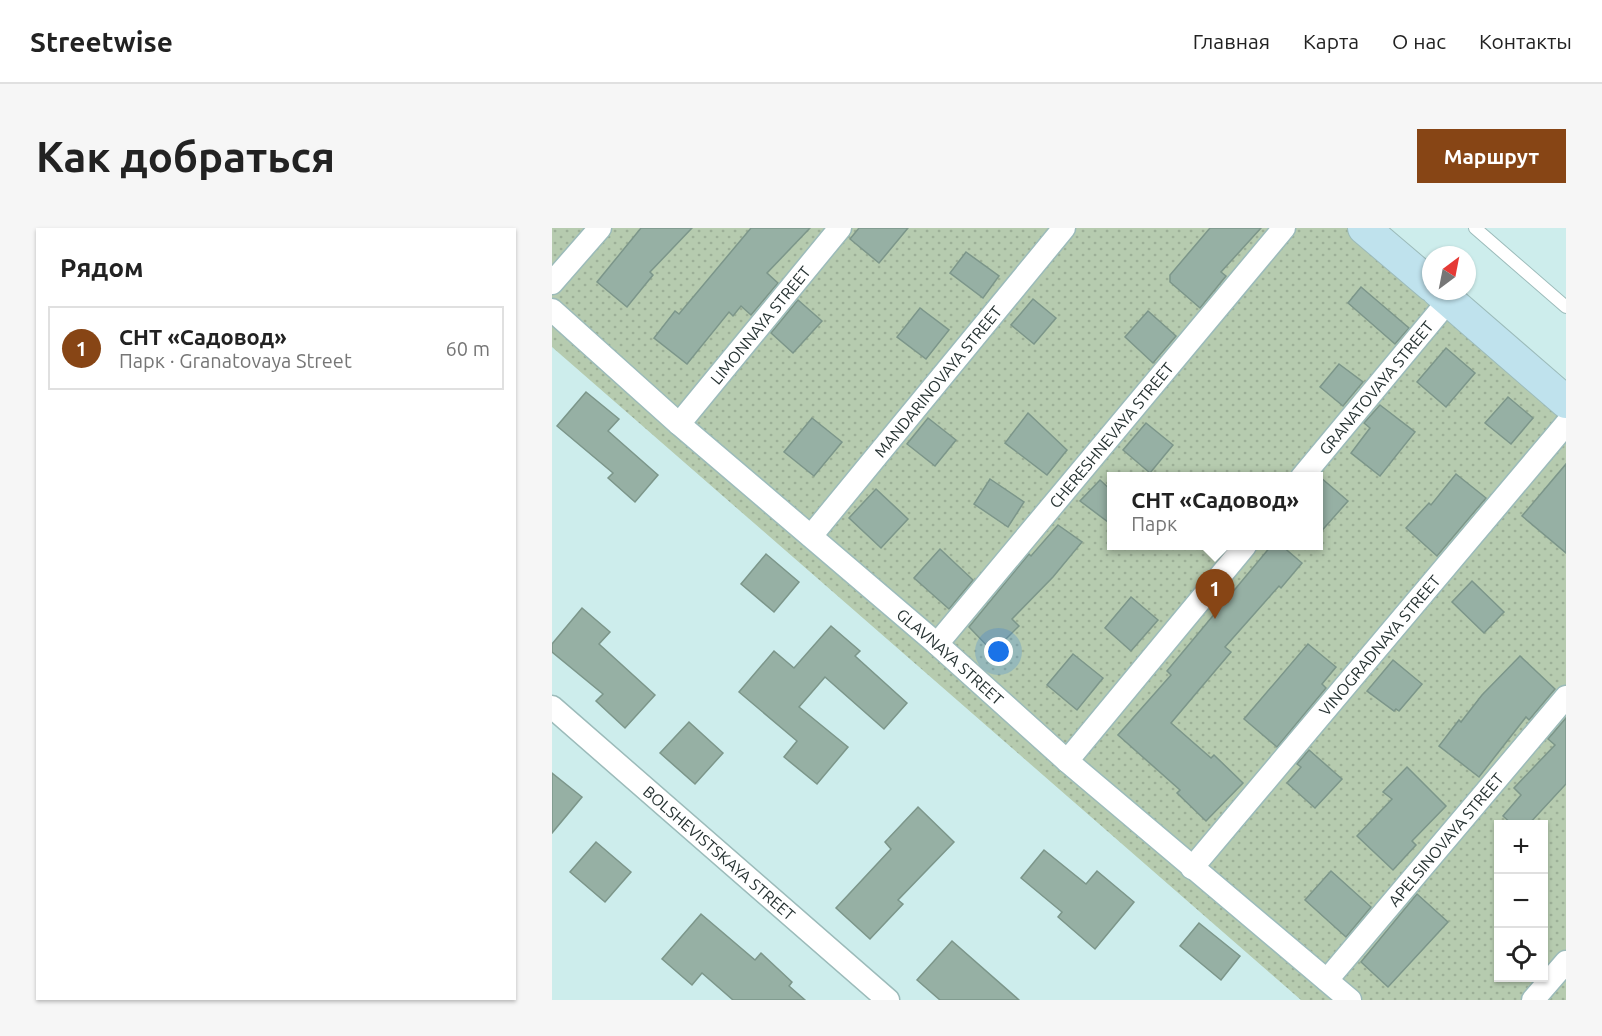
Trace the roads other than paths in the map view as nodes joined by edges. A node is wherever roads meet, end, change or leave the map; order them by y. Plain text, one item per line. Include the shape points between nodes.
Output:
1 (600, 228) edge
2 (840, 228) edge
3 (1064, 228) edge
4 (1284, 228) edge
5 (1364, 228) edge
6 (1475, 228) edge
7 (1422, 277) edge
8 (552, 283) edge
9 (1433, 300) edge
10 (1448, 300) edge
11 (1566, 307) edge
12 (552, 310) edge
13 (1566, 402) edge
14 (680, 424) junction
15 (1566, 424) edge
16 (1306, 472) edge
17 (811, 536) junction
18 (1242, 550) edge
19 (937, 644) junction
20 (1566, 697) edge
21 (552, 707) edge
22 (1067, 761) junction
23 (1192, 868) junction
24 (1566, 962) edge
25 (1327, 980) junction
26 (888, 1000) edge
27 (1350, 1000) edge
28 (1533, 1000) edge

1 - 8 street
2 - 14 street, LIMONNAYA STREET
3 - 17 street, MANDARINOVAYA STREET
4 - 19 street, CHERESHNEVAYA STREET
5 - 7 street
6 - 11 lane
9 - 16 street, GRANATOVAYA STREET
10 - 13 street
12 - 14 street, GLAVNAYA STREET
14 - 17 street, GLAVNAYA STREET
15 - 23 street, VINOGRADNAYA STREET
17 - 19 street, GLAVNAYA STREET
18 - 22 street
19 - 22 street, GLAVNAYA STREET
20 - 25 street, APELSINOVAYA STREET
21 - 26 street, BOLSHEVISTSKAYA STREET
22 - 23 street, GLAVNAYA STREET
23 - 25 street, GLAVNAYA STREET
24 - 28 street
25 - 27 street, GLAVNAYA STREET

